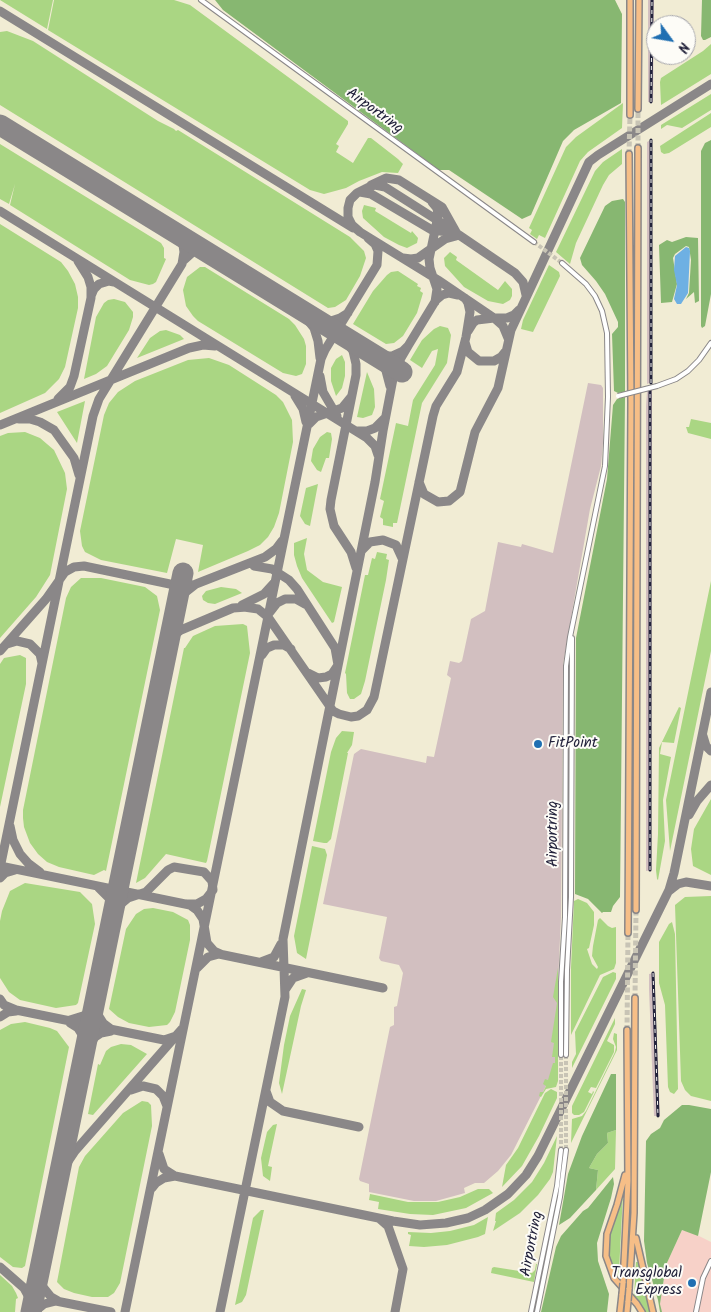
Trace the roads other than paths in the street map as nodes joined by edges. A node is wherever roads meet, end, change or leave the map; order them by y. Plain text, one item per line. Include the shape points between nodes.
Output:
1 (201, 0) edge
2 (630, 0) edge
3 (639, 0) edge
4 (638, 109) tunnel mouth
5 (630, 115) tunnel mouth
6 (638, 148) tunnel mouth
7 (629, 154) tunnel mouth
8 (534, 242) tunnel mouth
9 (562, 263) tunnel mouth
10 (711, 343) edge
11 (608, 397) junction
12 (575, 614) junction
13 (636, 910) tunnel mouth
14 (628, 933) tunnel mouth
15 (635, 998) tunnel mouth
16 (628, 1030) tunnel mouth
17 (561, 1055) tunnel mouth
18 (566, 1055) tunnel mouth
19 (560, 1150) tunnel mouth
20 (566, 1150) tunnel mouth
21 (628, 1162) junction
22 (634, 1213) junction
23 (711, 1262) edge
24 (532, 1312) edge
25 (537, 1312) edge
26 (620, 1312) edge
27 (627, 1312) edge
28 (642, 1312) edge
29 (653, 1312) edge
30 (696, 1312) edge

1 - 8 street, Airportring
2 - 5 highway
3 - 4 highway
6 - 13 highway
7 - 14 highway
9 - 11 street, Airportring via 586,284 602,311 607,333
10 - 11 street, bridge via 700,360 676,379
11 - 12 street, Airportring via 605,466
12 - 17 street, Airportring via 566,676
12 - 18 street, Airportring
15 - 22 highway
16 - 21 highway
19 - 24 street, Airportring via 557,1186
20 - 25 street, Airportring
21 - 26 highway, bridge
21 - 28 highway via 607,1234 606,1256 614,1278
22 - 27 highway, bridge
22 - 29 highway via 637,1251
23 - 30 street

